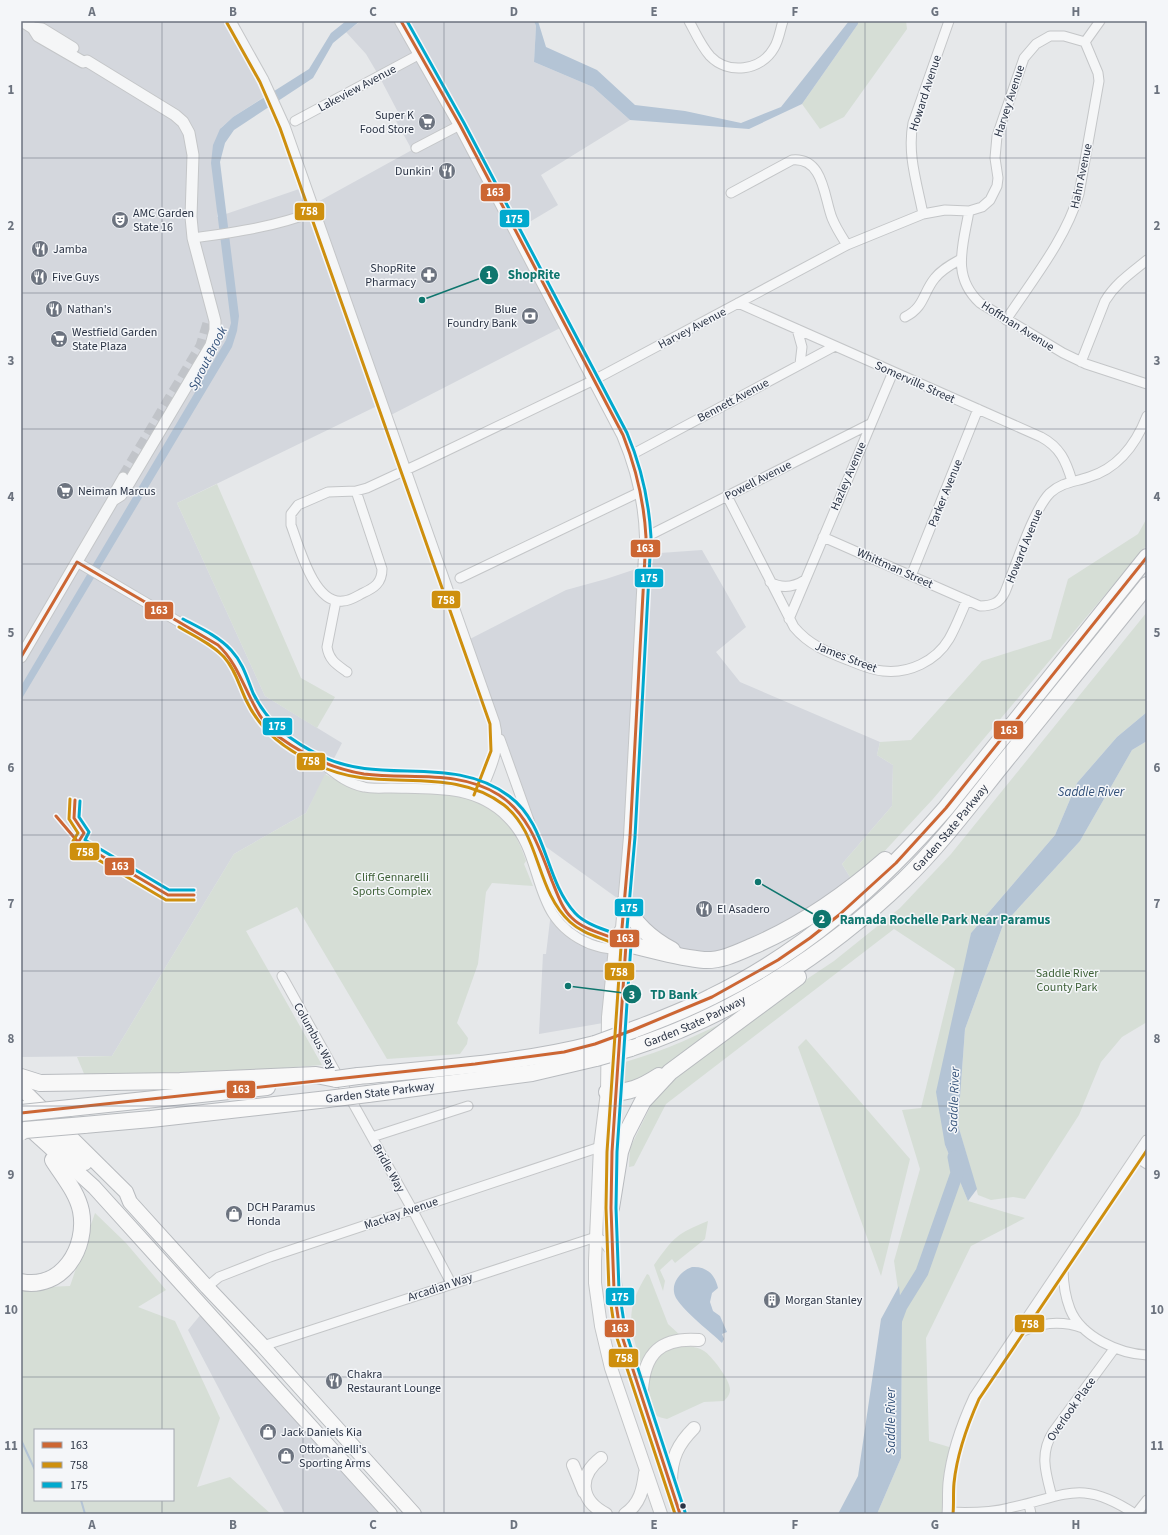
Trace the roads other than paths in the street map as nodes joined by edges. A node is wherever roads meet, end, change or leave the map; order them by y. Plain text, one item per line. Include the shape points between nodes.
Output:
1 (22, 21) edge
2 (231, 21) edge
3 (401, 21) edge
4 (689, 21) edge
5 (783, 21) edge
6 (949, 21) edge
7 (1100, 21) edge
8 (1085, 42) junction
9 (420, 54) junction
10 (295, 121) dead end
11 (460, 125) junction
12 (416, 148) dead end
13 (731, 193) dead end
14 (316, 211) junction
15 (969, 211) junction
16 (923, 214) junction
17 (192, 238) junction
18 (847, 245) junction
19 (961, 259) junction
20 (1147, 260) edge
21 (209, 302) junction
22 (738, 304) junction
23 (905, 317) dead end
24 (1006, 320) junction
25 (208, 323) tunnel mouth
26 (797, 329) junction
27 (835, 346) junction
28 (1081, 362) junction
29 (800, 364) junction
30 (893, 372) junction
31 (594, 380) junction
32 (1147, 384) edge
33 (978, 410) junction
34 (1147, 416) edge
35 (870, 424) junction
36 (631, 455) junction
37 (406, 470) junction
38 (123, 477) tunnel mouth
39 (1072, 481) junction
40 (356, 491) junction
41 (642, 491) junction
42 (727, 496) junction
43 (113, 500) junction
44 (646, 537) junction
45 (823, 537) junction
46 (1147, 557) edge
47 (82, 565) junction
48 (911, 576) junction
49 (460, 578) dead end
50 (805, 580) junction
51 (770, 582) junction
52 (1147, 585) edge
53 (967, 600) junction
54 (336, 601) junction
55 (789, 619) junction
56 (21, 657) edge
57 (347, 672) dead end
58 (494, 723) junction
59 (994, 746) junction
60 (321, 762) junction
61 (404, 776) junction
62 (483, 786) junction
63 (403, 789) junction
64 (479, 797) junction
65 (535, 840) junction
66 (905, 879) junction
67 (624, 903) junction
68 (619, 940) junction
69 (688, 957) junction
70 (282, 976) dead end
71 (596, 1051) junction
72 (686, 1059) junction
73 (21, 1077) edge
74 (318, 1078) junction
75 (21, 1088) edge
76 (612, 1093) junction
77 (21, 1106) edge
78 (468, 1106) dead end
79 (21, 1113) edge
80 (22, 1129) edge
81 (372, 1137) junction
82 (1147, 1141) edge
83 (600, 1147) junction
84 (1136, 1157) junction
85 (53, 1160) junction
86 (1147, 1164) edge
87 (130, 1202) junction
88 (611, 1208) junction
89 (412, 1209) junction
90 (115, 1210) junction
91 (596, 1237) junction
92 (612, 1253) junction
93 (1062, 1267) junction
94 (21, 1282) edge
95 (451, 1283) junction
96 (207, 1287) junction
97 (1085, 1329) junction
98 (1015, 1337) junction
99 (699, 1340) dead end
100 (264, 1346) junction
101 (1114, 1349) junction
102 (1147, 1355) edge
103 (642, 1397) junction
104 (694, 1428) dead end
105 (601, 1458) dead end
106 (573, 1464) dead end
107 (645, 1469) junction
108 (671, 1487) junction
109 (586, 1495) junction
110 (1052, 1497) junction
111 (1147, 1500) edge
112 (1029, 1504) junction
113 (948, 1513) edge
114 (390, 1514) edge
115 (414, 1514) edge
116 (606, 1514) edge
117 (626, 1514) edge
118 (661, 1514) edge
119 (680, 1514) edge
120 (1031, 1514) edge
121 (1136, 1514) edge

1 - 17 street via 33,28 38,36 83,62 87,61 165,108 186,126 193,155 190,217
2 - 14 street via 282,118
3 - 9 main road
4 - 5 street via 711,57 723,65 739,68 755,65 769,55 778,41
6 - 16 street, Howard Avenue via 911,135 911,154
7 - 8 street
8 - 15 street, Harvey Avenue via 1064,36 1050,36 1036,44 1024,58 997,136 997,186 985,204
8 - 24 street, Hahn Avenue via 1099,81 1079,194 1061,238
9 - 10 street, Lakeview Avenue
9 - 11 main road
11 - 12 street
11 - 31 main road
13 - 18 street via 792,160 804,161 814,168 821,180 832,219
14 - 17 street via 280,224
14 - 37 street
15 - 16 street, Harvey Avenue via 945,210
15 - 19 street, Hoffman Avenue
16 - 18 street, Harvey Avenue
17 - 21 street
18 - 22 street, Harvey Avenue
19 - 23 street via 935,278 923,302
19 - 24 street, Hoffman Avenue via 963,279 972,296
20 - 28 street via 1110,292
21 - 25 street
21 - 43 street via 215,330 211,345 130,483 121,496
22 - 26 street, Somerville Street
22 - 31 street, Harvey Avenue
24 - 28 street, Hoffman Avenue
26 - 27 street, Somerville Street
26 - 29 street via 802,347
27 - 29 street, Bennett Avenue
27 - 30 street, Somerville Street
28 - 32 street, Hoffman Avenue
29 - 36 street, Bennett Avenue
30 - 33 street, Somerville Street
30 - 35 street, Hazley Avenue
31 - 36 main road
31 - 37 street, Harvey Avenue
33 - 39 street, Somerville Street via 1048,441 1062,454
33 - 48 street, Parker Avenue
34 - 39 street, Howard Avenue via 1136,441 1120,460 1099,474
35 - 42 street, Powell Avenue
35 - 45 street, Hazley Avenue
36 - 41 main road
37 - 40 street, Harvey Avenue
37 - 58 street
38 - 43 street
39 - 53 street, Howard Avenue via 1051,492 1040,507 1003,597 987,606 980,606
40 - 54 street via 382,574 373,588 348,600
40 - 54 street, Harvey Avenue via 322,494 298,505 291,514 291,525 315,584 326,596
41 - 44 main road
41 - 49 street
42 - 44 street, Powell Avenue
42 - 51 street, James Street
43 - 47 street
44 - 67 main road
45 - 48 street, Whittman Street
45 - 50 street, Hazley Avenue
46 - 59 highway, Garden State Parkway
47 - 56 street
47 - 60 street via 208,638 226,652 233,660 265,724 286,742
48 - 53 street, Whittman Street
50 - 51 street via 790,587
50 - 55 street, Hazley Avenue
51 - 55 street, James Street
52 - 66 highway, Garden State Parkway via 956,822
53 - 55 street, James Street via 948,640 938,652 915,667 893,672 870,669 820,648 801,636
54 - 57 street via 327,647 328,654 331,661
58 - 62 street via 497,750
58 - 65 street
59 - 69 highway via 895,851 825,907 772,938 740,952 720,959
59 - 71 highway, Garden State Parkway, bridge via 922,836 840,915 778,960 746,979 678,1013 633,1030
60 - 61 street via 351,772
60 - 63 street via 337,775 364,787
61 - 62 street via 465,780
61 - 63 street
62 - 64 street
62 - 65 street via 512,805 524,818
63 - 64 street via 452,791
64 - 68 street via 494,805 520,832 541,890 558,923 578,939 594,945
65 - 68 street via 558,896 572,917 593,931
66 - 71 highway, Garden State Parkway, bridge via 847,930 754,993 685,1028 631,1048
66 - 72 highway via 843,942
67 - 68 main road
67 - 69 highway via 633,919 648,935
68 - 69 highway
68 - 76 main road
70 - 81 street, Columbus Way
71 - 74 highway, Garden State Parkway, bridge via 564,1052 336,1079
71 - 80 highway, Garden State Parkway, bridge via 532,1073 151,1119
72 - 76 highway via 644,1085 626,1092
72 - 88 highway via 656,1085 634,1117 620,1152
73 - 74 highway via 40,1083
74 - 79 highway, Garden State Parkway, bridge
75 - 87 highway via 126,1192
76 - 83 main road
76 - 88 main road
77 - 87 highway via 121,1198
78 - 81 street
80 - 85 highway
80 - 90 highway via 94,1187
81 - 89 street, Bridle Way
82 - 84 street
83 - 89 street, Mackay Avenue
83 - 91 main road
84 - 86 street
84 - 93 street
85 - 90 highway via 89,1192
85 - 94 highway via 74,1192 79,1205 82,1220 80,1240 70,1264 59,1275 45,1282
87 - 96 highway
88 - 92 main road
89 - 95 street, Bridle Way
89 - 96 street, Mackay Avenue via 270,1257 219,1277
90 - 114 highway
91 - 92 street via 603,1241
91 - 95 street, Arcadian Way
91 - 107 main road via 596,1282 601,1326 615,1382
92 - 103 main road via 620,1330
93 - 97 street via 1067,1301 1071,1311
93 - 98 street
95 - 100 street, Arcadian Way
96 - 100 highway
97 - 98 street via 1064,1323 1044,1324 1024,1330
97 - 101 street
98 - 113 street via 975,1397 964,1420 949,1484
99 - 103 main road via 682,1339 656,1349 643,1377
100 - 115 highway
101 - 102 street
101 - 110 street, Overlook Place via 1046,1445 1044,1464
103 - 108 main road
104 - 108 main road via 676,1451 671,1472
105 - 109 main road via 588,1474
106 - 109 main road
107 - 117 main road via 639,1498
107 - 118 main road
108 - 119 main road
109 - 116 main road via 592,1504
110 - 112 street
110 - 121 street via 1079,1492 1093,1493 1117,1502
111 - 121 street
112 - 113 street via 1007,1509
112 - 120 street

